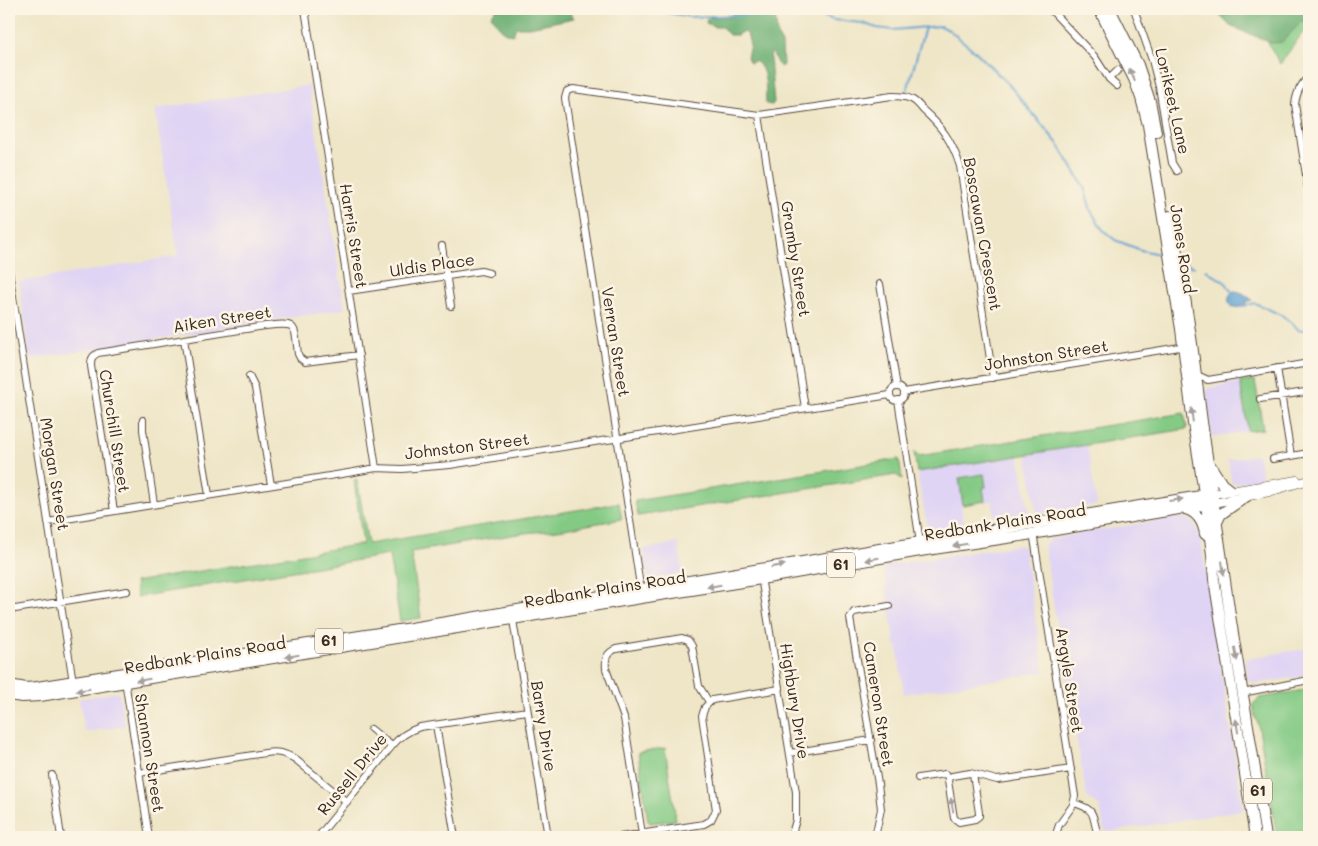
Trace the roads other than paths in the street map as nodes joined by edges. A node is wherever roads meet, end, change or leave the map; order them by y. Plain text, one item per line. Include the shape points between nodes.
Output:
1 (305, 9) edge
2 (1050, 9) edge
3 (1099, 9) edge
4 (1110, 9) edge
5 (1134, 9) edge
6 (1118, 70) dead end
7 (1309, 75) edge
8 (1110, 79) junction
9 (1117, 86) dead end
10 (567, 91) joint
11 (758, 115) junction
12 (1177, 171) dead end
13 (1309, 195) edge
14 (442, 246) dead end
15 (9, 271) edge
16 (489, 273) dead end
17 (447, 276) junction
18 (880, 284) dead end
19 (349, 292) junction
20 (451, 306) dead end
21 (184, 339) junction
22 (1188, 345) junction
23 (359, 355) junction
24 (94, 356) joint
25 (1309, 363) edge
26 (1277, 368) junction
27 (1197, 375) junction
28 (250, 376) dead end
29 (993, 378) junction
30 (1208, 380) junction
31 (896, 387) junction
32 (1198, 389) junction
33 (904, 392) junction
34 (1305, 392) dead end
35 (890, 395) junction
36 (1282, 396) junction
37 (1260, 399) dead end
38 (898, 400) junction
39 (805, 408) junction
40 (143, 420) dead end
41 (617, 438) junction
42 (1309, 453) edge
43 (1291, 456) junction
44 (1273, 459) dead end
45 (1208, 462) junction
46 (376, 468) junction
47 (1309, 479) edge
48 (271, 485) junction
49 (1231, 491) junction
50 (209, 495) junction
51 (1247, 496) junction
52 (1209, 499) junction
53 (154, 504) junction
54 (1183, 508) junction
55 (114, 511) junction
56 (1078, 515) junction
57 (1119, 519) junction
58 (48, 522) junction
59 (1217, 522) junction
60 (1032, 528) junction
61 (920, 546) junction
62 (1214, 569) junction
63 (761, 574) junction
64 (127, 591) dead end
65 (641, 594) junction
66 (60, 601) junction
67 (889, 606) dead end
68 (9, 610) edge
69 (513, 620) junction
70 (124, 678) junction
71 (1309, 680) edge
72 (73, 682) junction
73 (9, 685) edge
74 (780, 689) junction
75 (1242, 693) junction
76 (9, 695) edge
77 (709, 702) junction
78 (527, 711) junction
79 (436, 725) junction
80 (371, 729) dead end
81 (870, 740) junction
82 (392, 746) junction
83 (790, 753) junction
84 (1071, 769) junction
85 (139, 773) junction
86 (973, 774) junction
87 (52, 775) dead end
88 (950, 777) junction
89 (918, 778) dead end
90 (347, 802) junction
91 (1074, 803) junction
92 (642, 834) junction
93 (61, 837) edge
94 (150, 837) edge
95 (318, 837) edge
96 (455, 837) edge
97 (548, 837) edge
98 (620, 837) edge
99 (792, 837) edge
100 (875, 837) edge
101 (1055, 837) edge
102 (1099, 837) edge
103 (1255, 837) edge
104 (1266, 837) edge

1 - 19 street, Harris Street
2 - 8 street via 1095,57
22 -> 3 main road, Jones Road via 1141,98
4 - 22 main road, Jones Road via 1138,65 1150,101
5 - 12 street, Lorikeet Lane via 1152,60 1172,163
6 - 8 street
7 - 13 street via 1296,94 1295,104
8 - 9 street
10 - 11 street, Boscawan Crescent via 573,89
10 - 41 street, Verran Street via 565,98
11 - 29 street, Boscawan Crescent via 902,96 913,99 946,134 960,166
11 - 39 street, Gramby Street
14 - 17 street
15 - 58 street, Morgan Street
16 - 17 street, Uldis Place via 481,271
17 - 19 street, Uldis Place
17 - 20 street
18 - 31 street
19 - 23 street, Harris Street
21 - 23 street, Aiken Street via 286,324 294,330 302,360 308,362
21 - 24 street, Aiken Street
21 - 50 street
22 - 27 main road, Jones Road
22 - 29 street, Johnston Street
52 -> 22 main road, Jones Road via 1192,423
23 - 46 street, Harris Street
24 - 55 street, Churchill Street via 90,366
25 - 26 street
26 - 30 street
26 - 36 street
27 - 30 street
27 - 32 main road, Jones Road
28 - 48 street via 255,388
29 - 33 street, Johnston Street
30 - 32 street
31 - 33 street
31 - 35 street
32 - 45 main road, Jones Road
33 - 38 street
34 - 36 street
35 - 38 street
35 - 39 street, Johnston Street
36 - 37 street
36 - 43 street
38 - 61 street
39 - 41 street, Johnston Street
40 - 53 street
41 - 46 street, Johnston Street via 422,468
41 - 65 street, Verran Street
42 - 43 street
43 - 44 street
45 - 49 main road via 1222,484
45 - 52 main road, Jones Road
46 - 48 street, Johnston Street
47 - 49 street
47 - 51 street
48 - 50 street, Johnston Street
49 - 52 street
50 - 53 street, Johnston Street
51 - 52 street
51 - 59 main road via 1221,514
52 - 54 main road, Redbank Plains Road / 61
56 -> 52 main road, Redbank Plains Road / 61
52 - 59 main road, 61
52 - 62 main road, 61
53 - 55 street, Johnston Street
54 - 57 main road, Redbank Plains Road / 61
54 - 62 main road, 61 via 1192,510 1200,520
55 - 58 street, Johnston Street
56 - 57 main road via 1084,519 1112,514
56 - 60 main road, Redbank Plains Road / 61
57 - 60 main road, Redbank Plains Road / 61
58 - 66 street, Morgan Street
59 -> 75 main road, 61
60 - 61 main road, Redbank Plains Road / 61
60 - 84 street, Argyle Street
61 -> 63 main road, Redbank Plains Road / 61
63 -> 61 main road, Redbank Plains Road / 61 via 887,547 892,550
103 -> 62 main road, 61
63 - 65 main road, Redbank Plains Road / 61
63 - 74 street, Highbury Drive
64 - 66 street
65 - 69 main road, Redbank Plains Road / 61
65 - 70 main road, Redbank Plains Road / 61
66 - 68 street
66 - 72 street, Morgan Street
67 - 81 street, Cameron Street via 854,612 850,618
69 -> 70 main road, Redbank Plains Road / 61
69 - 78 street, Barry Drive
70 - 72 main road, Redbank Plains Road / 61
70 -> 76 main road, Redbank Plains Road / 61 via 40,696
70 - 85 street, Shannon Street
71 - 75 street
72 - 73 main road, Redbank Plains Road / 61 via 32,688
74 - 77 street
74 - 83 street, Highbury Drive
75 - 104 main road, 61
77 - 92 street via 702,716 716,810 714,815 704,824
77 - 92 street via 699,686 688,640 682,638 616,649 607,656 606,669 624,718
78 - 79 street, Russell Drive
78 - 97 street, Barry Drive
79 - 82 street, Russell Drive via 403,734
79 - 96 street
80 - 82 street
81 - 83 street
81 - 100 street, Cameron Street via 880,809
82 - 90 street, Russell Drive
83 - 99 street, Highbury Drive via 797,810
84 - 86 street via 997,780
84 - 91 street, Argyle Street
85 - 90 street via 278,752 295,759
85 - 94 street, Shannon Street
86 - 88 street
86 -> 88 street via 979,816 959,822 954,818
87 - 93 street
88 - 89 street via 945,774
90 - 95 street, Russell Drive
91 - 101 street
91 - 102 street via 1093,814
92 - 98 street

